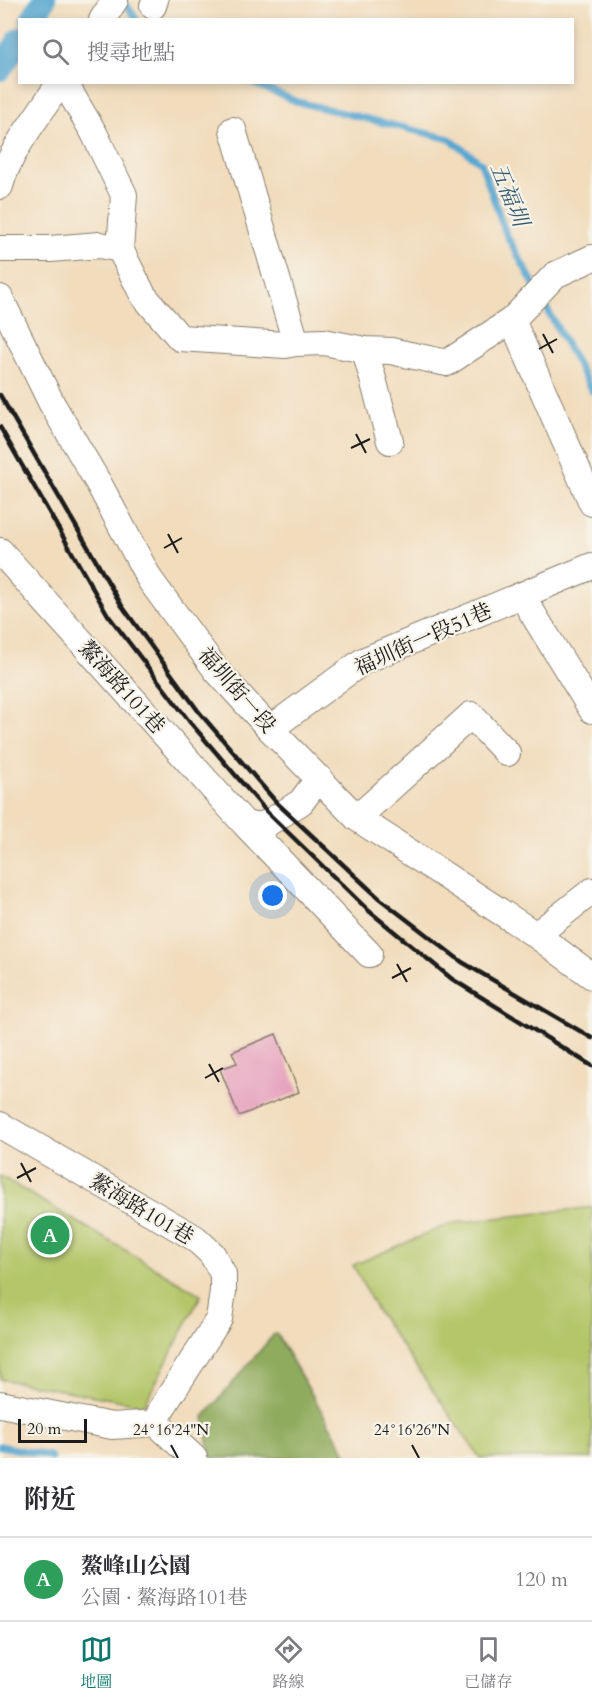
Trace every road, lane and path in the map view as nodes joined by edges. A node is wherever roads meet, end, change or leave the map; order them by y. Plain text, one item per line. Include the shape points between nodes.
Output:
1 (61, 84) edge
2 (63, 84) edge
3 (233, 130) dead end
4 (0, 186) edge
5 (0, 249) edge
6 (120, 249) junction
7 (592, 258) edge
8 (0, 298) edge
9 (512, 320) junction
10 (296, 343) junction
11 (365, 350) junction
12 (390, 441) dead end
13 (592, 503) edge
14 (0, 551) edge
15 (592, 566) edge
16 (522, 596) junction
17 (592, 710) edge
18 (270, 729) junction
19 (507, 753) dead end
20 (318, 778) junction
21 (357, 818) junction
22 (244, 823) junction
23 (592, 891) edge
24 (536, 935) junction
25 (369, 954) dead end
26 (592, 976) edge
27 (0, 1125) edge
28 (0, 1404) edge
29 (156, 1423) junction
30 (194, 1458) edge

1 - 4 street via 16,149
2 - 6 street via 124,195
3 - 10 street
5 - 6 street via 100,245
6 - 10 street via 143,295 180,338
7 - 9 street via 555,275
8 - 18 street, 福圳街一段 via 52,404 150,580 217,671
9 - 11 street via 447,363 391,351
9 - 13 street
10 - 11 street via 324,342
11 - 12 street
14 - 22 street, 鰲海路101巷
15 - 16 street, 福圳街一段51巷
16 - 17 street
16 - 18 street, 福圳街一段51巷 via 363,661
18 - 20 street, 福圳街一段
19 - 21 street via 471,715
20 - 21 street, 福圳街一段
20 - 22 street via 301,802 268,823 255,827
21 - 24 street, 福圳街一段
22 - 25 street, 鰲海路101巷
23 - 24 street
24 - 26 street, 福圳街一段
27 - 29 street, 鰲海路101巷 via 195,1238 218,1264 223,1274 219,1318
28 - 29 street via 112,1426
29 - 30 street

